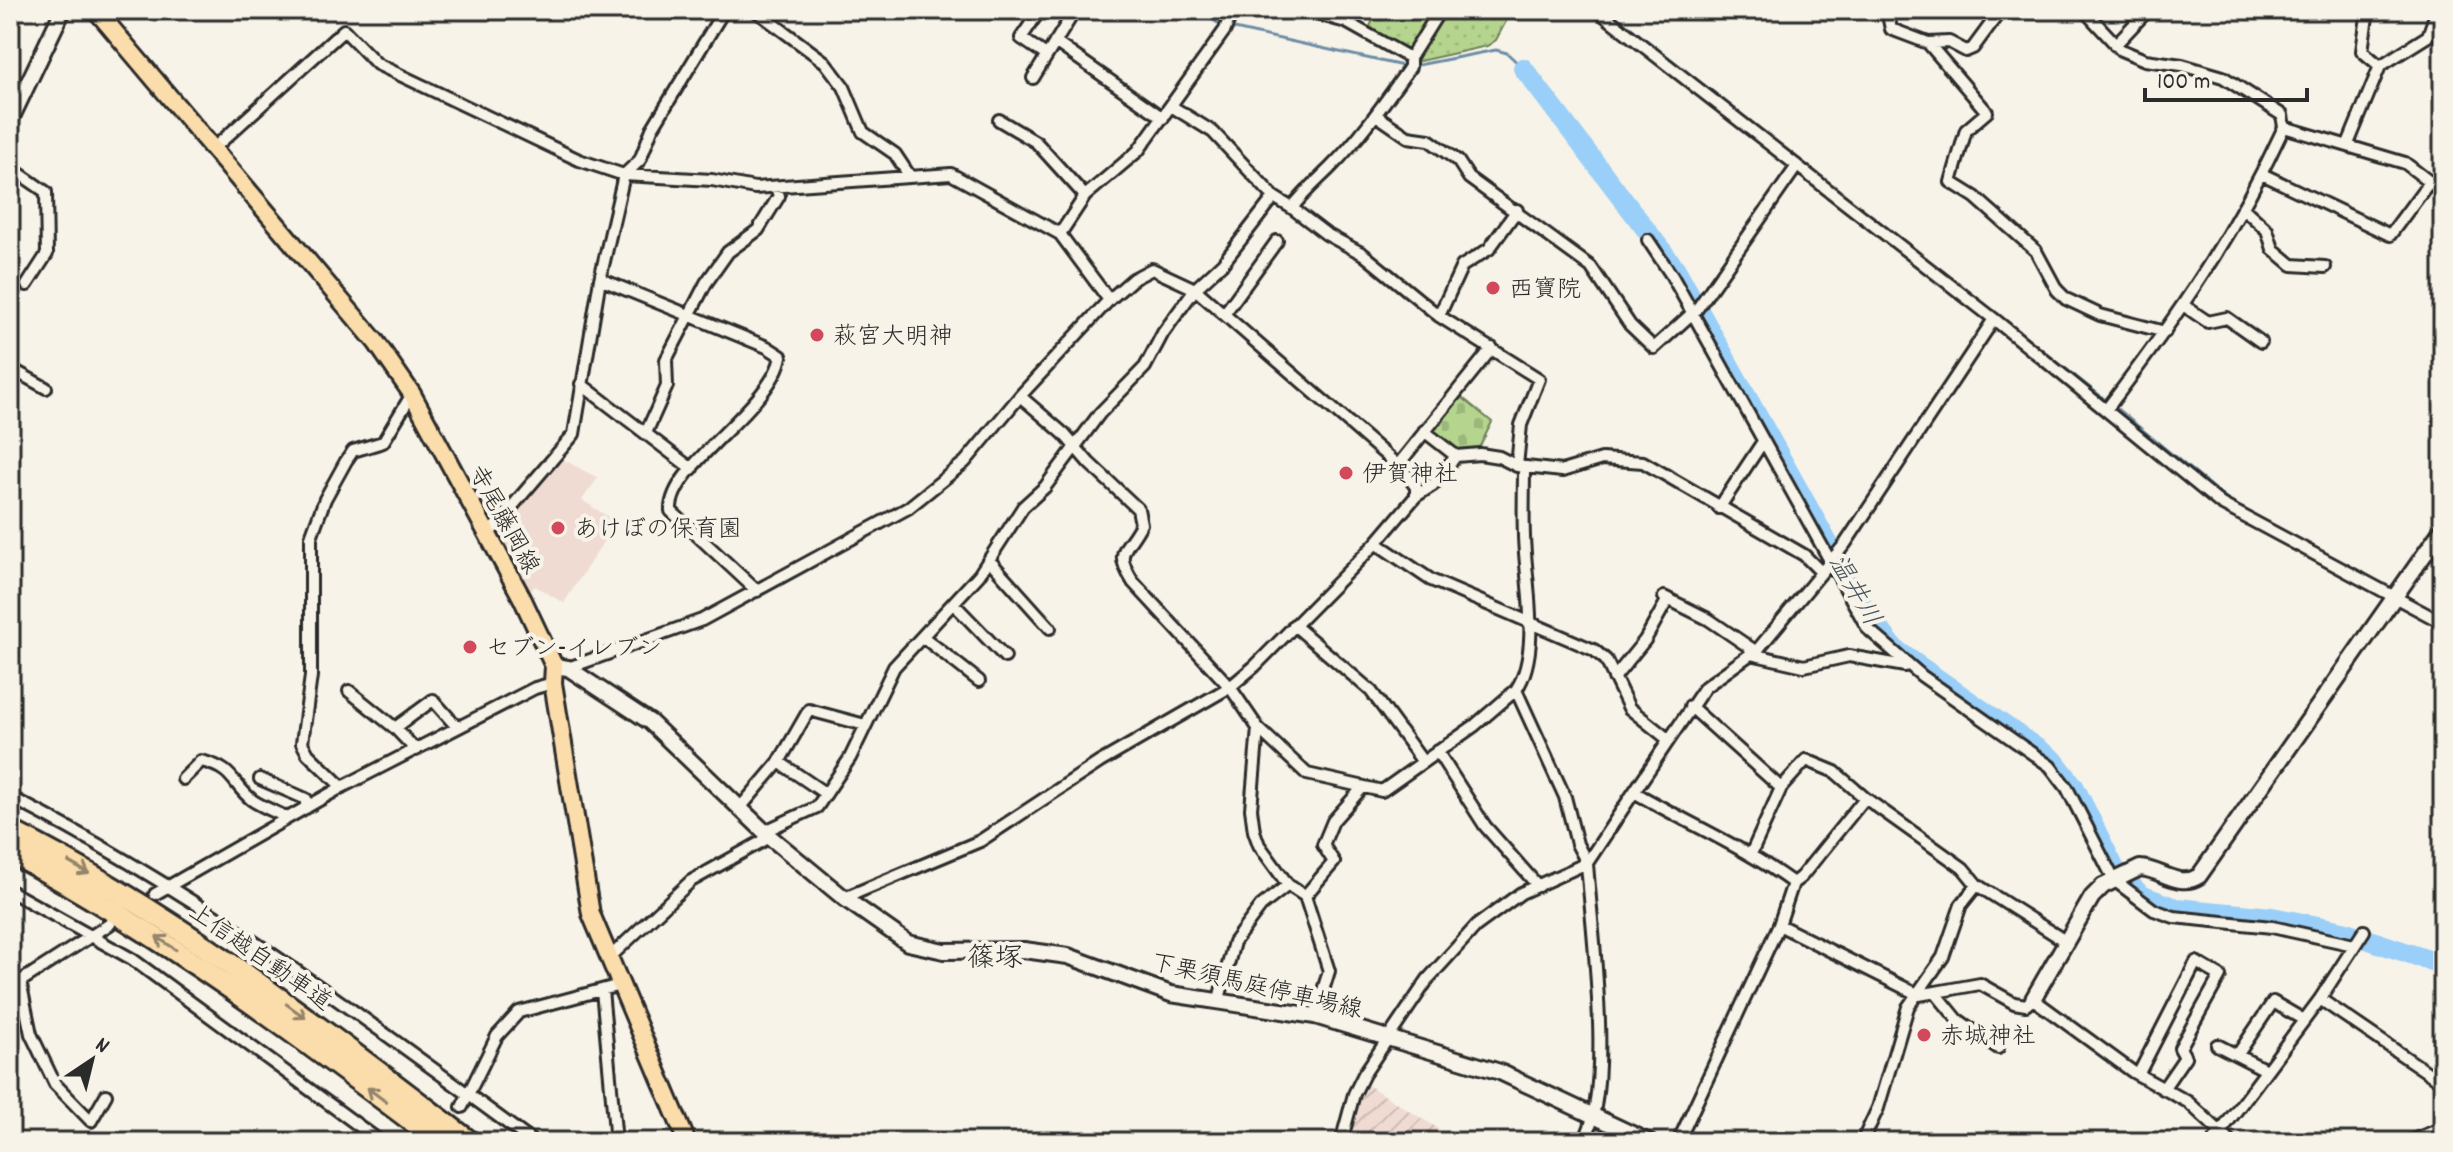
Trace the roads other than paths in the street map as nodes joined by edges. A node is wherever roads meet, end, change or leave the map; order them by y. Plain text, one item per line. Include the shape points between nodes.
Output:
1 (63, 10) edge
2 (96, 10) edge
3 (724, 10) edge
4 (755, 10) edge
5 (1040, 10) edge
6 (1232, 10) edge
7 (1303, 10) edge
8 (1440, 10) edge
9 (1597, 10) edge
10 (1887, 10) edge
11 (2001, 10) edge
12 (2084, 10) edge
13 (2148, 10) edge
14 (2368, 10) edge
15 (2437, 10) edge
16 (1074, 12) dead end
17 (1055, 42) junction
18 (1928, 43) junction
19 (2115, 45) junction
20 (1046, 55) junction
21 (1410, 58) junction
22 (2380, 66) junction
23 (1033, 78) dead end
24 (1171, 106) junction
25 (1376, 115) junction
26 (1163, 118) junction
27 (999, 120) dead end
28 (10, 121) edge
29 (2284, 127) junction
30 (2348, 144) junction
31 (213, 149) junction
32 (1797, 166) junction
33 (10, 167) edge
34 (2262, 174) junction
35 (624, 175) junction
36 (909, 175) junction
37 (2430, 181) junction
38 (776, 187) junction
39 (2443, 192) edge
40 (1085, 196) junction
41 (1274, 197) junction
42 (1292, 208) junction
43 (2244, 209) junction
44 (1517, 210) junction
45 (1060, 234) junction
46 (1648, 240) dead end
47 (1277, 241) dead end
48 (2325, 267) dead end
49 (600, 279) junction
50 (27, 285) dead end
51 (1195, 289) junction
52 (1109, 300) junction
53 (2183, 305) junction
54 (1225, 313) junction
55 (690, 315) junction
56 (1692, 315) junction
57 (1439, 316) junction
58 (1994, 319) junction
59 (2165, 332) junction
60 (2261, 342) dead end
61 (1492, 348) junction
62 (10, 368) edge
63 (581, 384) junction
64 (46, 388) dead end
65 (412, 394) junction
66 (1020, 396) junction
67 (2106, 410) junction
68 (1424, 431) junction
69 (646, 433) junction
70 (1762, 443) junction
71 (1074, 445) junction
72 (1456, 456) junction
73 (1398, 465) junction
74 (1521, 466) junction
75 (692, 469) junction
76 (1416, 496) junction
77 (1719, 508) junction
78 (2443, 528) edge
79 (487, 536) junction
80 (1376, 543) junction
81 (990, 561) junction
82 (1827, 565) junction
83 (757, 591) junction
84 (2394, 597) junction
85 (953, 603) junction
86 (2443, 623) edge
87 (1294, 625) junction
88 (1530, 626) junction
89 (1050, 628) dead end
90 (923, 637) junction
91 (1753, 652) junction
92 (1005, 657) dead end
93 (561, 667) junction
94 (1911, 667) junction
95 (1614, 678) junction
96 (979, 681) dead end
97 (553, 683) junction
98 (1230, 687) junction
99 (1516, 690) junction
100 (349, 691) dead end
101 (1690, 706) junction
102 (865, 725) junction
103 (457, 727) junction
104 (395, 728) junction
105 (1258, 728) junction
106 (1669, 740) junction
107 (416, 750) junction
108 (1437, 751) junction
109 (779, 762) junction
110 (1423, 762) junction
111 (183, 779) dead end
112 (260, 779) dead end
113 (342, 787) junction
114 (1363, 787) junction
115 (1781, 788) junction
116 (1634, 792) junction
117 (826, 794) junction
118 (10, 797) edge
119 (1865, 798) junction
120 (306, 808) junction
121 (740, 808) junction
122 (288, 818) junction
123 (10, 831) edge
124 (768, 834) junction
125 (10, 852) edge
126 (1751, 854) junction
127 (1587, 863) junction
128 (2121, 877) junction
129 (1793, 883) junction
130 (1288, 885) junction
131 (1977, 885) junction
132 (172, 886) junction
133 (1538, 886) junction
134 (10, 891) edge
135 (155, 894) dead end
136 (1305, 896) junction
137 (844, 898) junction
138 (110, 924) dead end
139 (1779, 925) junction
140 (2364, 931) dead end
141 (91, 936) junction
142 (2065, 941) junction
143 (2355, 943) junction
144 (609, 958) junction
145 (20, 981) junction
146 (620, 985) junction
147 (10, 988) edge
148 (602, 990) junction
149 (1935, 992) junction
150 (1919, 995) junction
151 (2033, 999) junction
152 (2320, 999) junction
153 (1218, 1003) junction
154 (1315, 1016) junction
155 (2304, 1020) junction
156 (1389, 1040) junction
157 (2217, 1045) dead end
158 (1998, 1048) dead end
159 (2238, 1054) junction
160 (2266, 1070) junction
161 (2138, 1075) junction
162 (2443, 1083) edge
163 (2163, 1089) junction
164 (468, 1094) junction
165 (106, 1095) dead end
166 (462, 1107) dead end
167 (1594, 1116) junction
168 (2443, 1128) edge
169 (2216, 1137) edge
170 (368, 1138) edge
171 (381, 1142) edge
172 (440, 1142) edge
173 (470, 1142) edge
174 (533, 1142) edge
175 (616, 1142) edge
176 (687, 1142) edge
177 (1341, 1142) edge
178 (1583, 1142) edge
179 (1649, 1142) edge
180 (1678, 1142) edge
181 (1862, 1142) edge
182 (2231, 1142) edge
183 (2408, 1142) edge

1 - 28 main road
2 - 31 main road, 寺尾藤岡線
3 - 35 street via 652,129 640,160
4 - 36 street via 825,62 844,87 863,132 895,154
5 - 20 street via 1021,38
6 - 24 street via 1225,30
7 - 21 street via 1346,22
8 - 21 street
9 - 32 street
10 - 18 street via 1891,29
11 - 18 street via 1973,48
12 - 19 street
13 - 19 street
14 - 22 street via 2362,51
15 - 22 street via 2428,36
16 - 17 street
17 - 20 street
17 - 26 street
18 - 59 street via 1987,112 1966,130 1951,182 2036,251 2066,299 2100,315
19 - 29 street via 2145,60 2223,77 2282,115
20 - 23 street
21 - 25 street via 1410,67
22 - 30 street
24 - 26 street
24 - 41 street via 1213,132
25 - 42 street
25 - 44 street via 1408,137 1429,140 1458,161 1469,178
26 - 40 street via 1138,151
27 - 40 street via 1036,142
29 - 30 street
29 - 34 street
30 - 37 street via 2405,163
31 - 35 street via 344,30 377,64 579,160
31 - 65 main road, 寺尾藤岡線 via 352,312
32 - 56 street
32 - 58 street
33 - 50 street via 46,192 47,254
34 - 37 street via 2390,235
34 - 43 street
35 - 38 street
35 - 49 street
36 - 38 street
36 - 45 street via 951,174
37 - 39 street
38 - 55 street via 779,196 758,230 728,252
40 - 45 street
41 - 42 street
41 - 51 street via 1223,263
42 - 57 street via 1363,254
43 - 48 street via 2267,230 2273,249 2292,265
43 - 53 street
44 - 56 street via 1591,267 1630,325 1654,348
44 - 57 street via 1489,249 1462,266
45 - 52 street
46 - 56 street
47 - 54 street
49 - 55 street
49 - 63 street
51 - 52 street via 1152,269
51 - 54 street
51 - 71 street via 1145,367
52 - 66 street
53 - 59 street
53 - 60 street via 2208,322 2227,318
54 - 73 street
55 - 69 street via 666,360 667,386
55 - 75 street via 781,356 774,379
56 - 70 street
57 - 61 street
58 - 67 street
58 - 82 street
59 - 67 street
61 - 68 street
61 - 74 street via 1539,379 1521,425
62 - 64 street
63 - 69 street
63 - 79 street via 574,434
65 - 79 main road, 寺尾藤岡線
65 - 113 street via 383,442 353,451 325,499 311,537 311,676 302,743
66 - 71 street
66 - 83 street via 965,462 908,508
67 - 84 street via 2221,504
68 - 72 street
68 - 73 street
69 - 75 street
70 - 77 street
70 - 82 street
71 - 81 street via 1007,528
71 - 98 street via 1138,509 1141,524 1122,549 1121,563 1133,582
72 - 74 street via 1490,455
72 - 76 street via 1433,485
73 - 76 street via 1416,487
74 - 77 street via 1562,471 1602,459 1643,462
74 - 88 street
75 - 83 street via 670,500 671,511
76 - 80 street
77 - 82 street
78 - 84 main road
79 - 93 main road, 寺尾藤岡線
80 - 87 street
80 - 88 street via 1431,580
81 - 85 street
81 - 89 street
82 - 91 street
82 - 94 street via 1868,629
83 - 93 street via 702,620
84 - 86 street
84 - 128 main road via 2199,876 2185,881 2146,868
85 - 90 street
85 - 92 street
87 - 98 street
87 - 110 street via 1371,691
88 - 95 street via 1594,650
88 - 99 street via 1525,677
90 - 96 street
90 - 102 street via 894,667
91 - 94 street via 1804,666 1849,656
91 - 95 street via 1708,619 1666,598 1645,640
91 - 101 street via 1705,687
93 - 97 main road
93 - 121 main road, 下栗須馬庭停車場線 via 650,722
94 - 128 street via 2050,766
95 - 106 street via 1629,708
97 - 103 street
97 - 144 main road via 585,890
98 - 105 street
98 - 137 street via 1100,762 980,841
99 - 108 street
99 - 127 street via 1565,797
100 - 104 street
101 - 106 street
101 - 115 street
102 - 109 street via 809,710
102 - 117 street
103 - 104 street via 433,700
103 - 107 street
104 - 107 street
105 - 114 street via 1307,774
105 - 130 street via 1254,831
106 - 116 street
107 - 113 street
108 - 110 street
108 - 133 street via 1485,826
109 - 117 street
109 - 121 street
110 - 114 street via 1382,791
111 - 122 street via 201,761 216,765 250,798
112 - 120 street via 306,799
113 - 120 street
114 - 136 street via 1325,835 1323,845 1334,862
115 - 119 street via 1806,760 1835,772
115 - 126 street
116 - 126 street
116 - 127 street
117 - 124 street via 817,807
118 - 132 street
119 - 129 street
119 - 131 street via 1963,868
120 - 122 street
121 - 124 main road, 下栗須馬庭停車場線
122 - 132 street
123 -> 173 highway, 上信越自動車道 via 210,950
124 - 137 main road, 下栗須馬庭停車場線
124 - 144 street via 691,881
172 -> 125 highway, 上信越自動車道 via 203,967
126 - 129 street
127 - 133 street
127 - 167 street via 1599,1036
128 - 142 main road via 2092,897
128 - 143 street via 2154,910 2174,917 2272,927
129 - 139 street
130 - 136 street
130 - 153 street via 1261,906 1234,942
131 - 142 street
131 - 150 street via 1961,905 1943,957
132 - 135 street
132 - 164 street via 337,997
133 - 156 street via 1476,926 1428,979
134 - 141 street
136 - 154 street via 1329,971
137 - 153 main road, 下栗須馬庭停車場線 via 894,936 921,948 1068,956 1171,994
138 - 141 street
139 - 150 street
139 - 180 street
140 - 143 street
141 - 145 street
141 - 170 street via 202,1007
142 - 151 main road
143 - 152 street
144 - 146 main road
145 - 147 street
145 - 165 street via 31,1034 55,1084 91,1121
146 - 148 street
146 - 176 main road
148 - 164 street via 519,1012 497,1036
148 - 175 street
149 - 150 street
149 - 151 street via 1980,984 2014,1003 2026,1005
149 - 158 street via 1957,1019
150 - 181 street via 1901,1024 1878,1108
151 - 161 street
152 - 155 street
152 - 162 street
153 - 154 main road, 下栗須馬庭停車場線
154 - 156 main road, 下栗須馬庭停車場線
155 - 159 street via 2273,1002
155 - 160 street
156 - 167 main road, 下栗須馬庭停車場線 via 1500,1072
156 - 177 street via 1354,1094
157 - 159 street
159 - 160 street
160 - 169 street
161 - 163 street
161 - 163 street via 2196,962 2220,976 2180,1048 2185,1057
163 - 169 street via 2188,1102
164 - 166 street
164 - 174 street
167 - 178 street
167 - 179 main road, 下栗須馬庭停車場線
168 - 183 street
169 - 182 street
170 - 171 street

